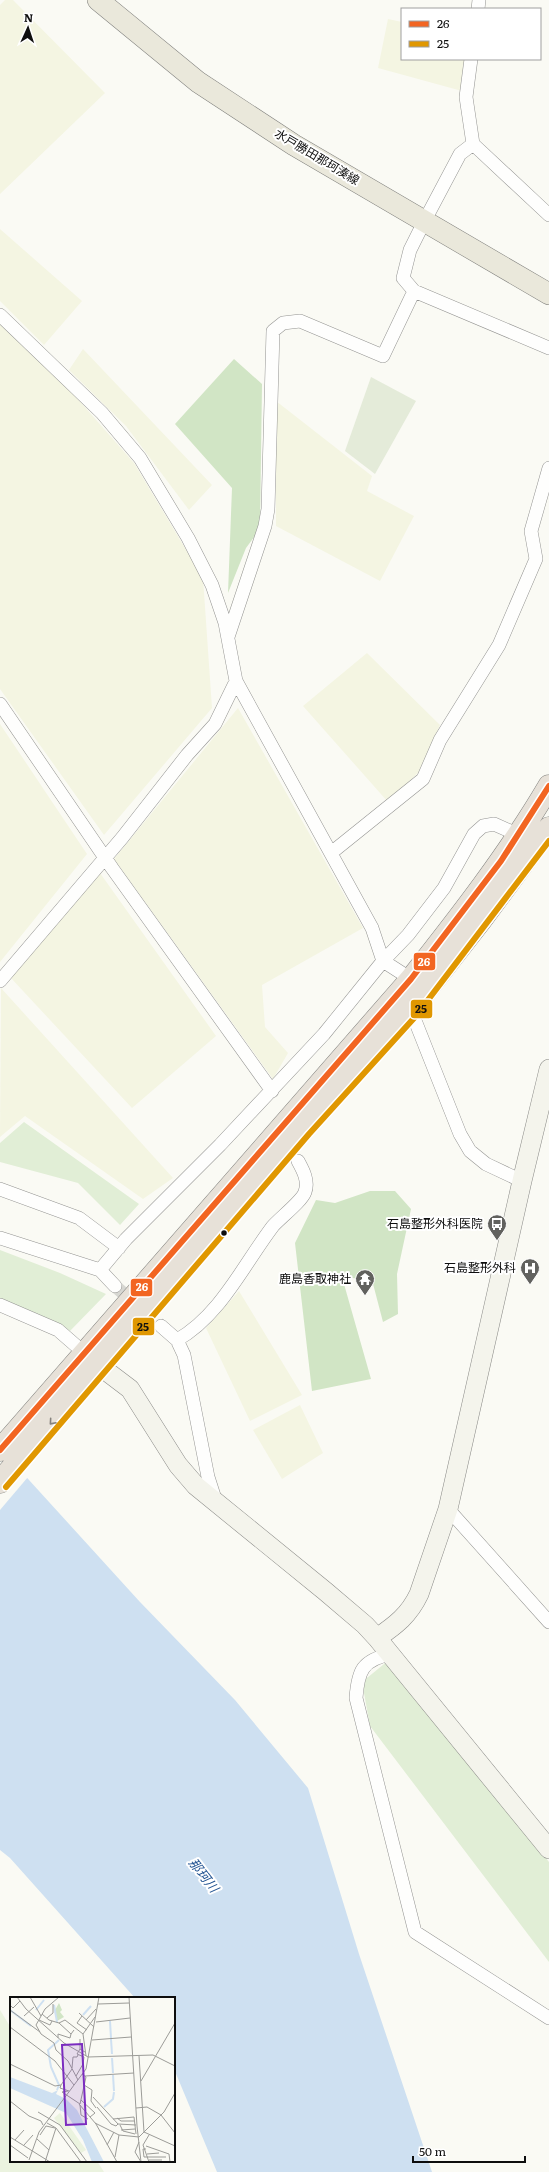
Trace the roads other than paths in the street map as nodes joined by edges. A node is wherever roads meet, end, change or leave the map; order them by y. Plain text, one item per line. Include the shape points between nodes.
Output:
1 (98, 0) edge
2 (471, 60) edge
3 (473, 144) junction
4 (549, 215) edge
5 (425, 220) junction
6 (414, 291) junction
7 (549, 294) edge
8 (0, 315) edge
9 (549, 348) edge
10 (549, 468) edge
11 (227, 640) junction
12 (236, 681) junction
13 (0, 704) edge
14 (549, 786) edge
15 (539, 839) edge
16 (331, 854) junction
17 (105, 858) junction
18 (383, 961) junction
19 (412, 979) junction
20 (0, 980) edge
21 (409, 1012) junction
22 (549, 1069) edge
23 (272, 1091) junction
24 (545, 1106) edge
25 (298, 1161) dead end
26 (522, 1181) junction
27 (0, 1189) edge
28 (0, 1238) edge
29 (119, 1248) junction
30 (100, 1270) junction
31 (115, 1286) tunnel mouth
32 (0, 1305) edge
33 (161, 1326) tunnel mouth
34 (177, 1340) junction
35 (84, 1353) junction
36 (101, 1367) junction
37 (0, 1450) edge
38 (0, 1482) edge
39 (217, 1504) junction
40 (448, 1509) junction
41 (549, 1622) edge
42 (377, 1638) junction
43 (391, 1654) junction
44 (549, 1849) edge
45 (549, 2018) edge

1 - 5 main road, 水戸勝田那珂湊線 via 198,82 294,145
2 - 3 street via 466,97
3 - 4 street
3 - 5 street via 460,154
5 - 6 street via 410,250 403,278
5 - 7 main road, 水戸勝田那珂湊線
6 - 9 street
6 - 11 street via 382,356 300,321 283,323 273,331 267,515
8 - 11 street via 102,414 140,458 188,538 212,585 225,623
10 - 16 street via 531,531 536,559 499,645 440,740 423,779
11 - 12 street
12 - 16 street
12 - 17 street via 215,724
13 - 17 street
14 - 15 highway
15 - 18 street via 494,824 483,826 474,834 444,888 408,936
15 - 19 highway via 466,909
15 - 21 highway via 481,920
16 - 18 street via 372,928
17 - 20 street
17 - 23 street
18 - 19 street
18 - 23 street via 324,1034
19 - 35 highway
21 - 26 street via 416,1023 460,1134 470,1151 486,1164
21 - 36 highway
22 - 24 street
23 - 29 street
24 - 26 street
25 - 34 street via 306,1175 305,1193 274,1226 237,1281 193,1331
26 - 40 street
27 - 29 street via 79,1218
28 - 30 street
29 - 30 street
30 - 31 street
32 - 35 street via 58,1330
33 - 34 street
34 - 39 street via 188,1371 208,1477
35 - 36 street
35 - 37 highway
36 -> 38 highway
36 - 39 street via 130,1389 178,1465 196,1486
39 - 42 street via 348,1610
40 - 41 street
40 - 42 street via 413,1607 395,1626
42 - 43 street
43 - 44 street
43 - 45 street via 364,1666 358,1676 356,1698 415,1932

